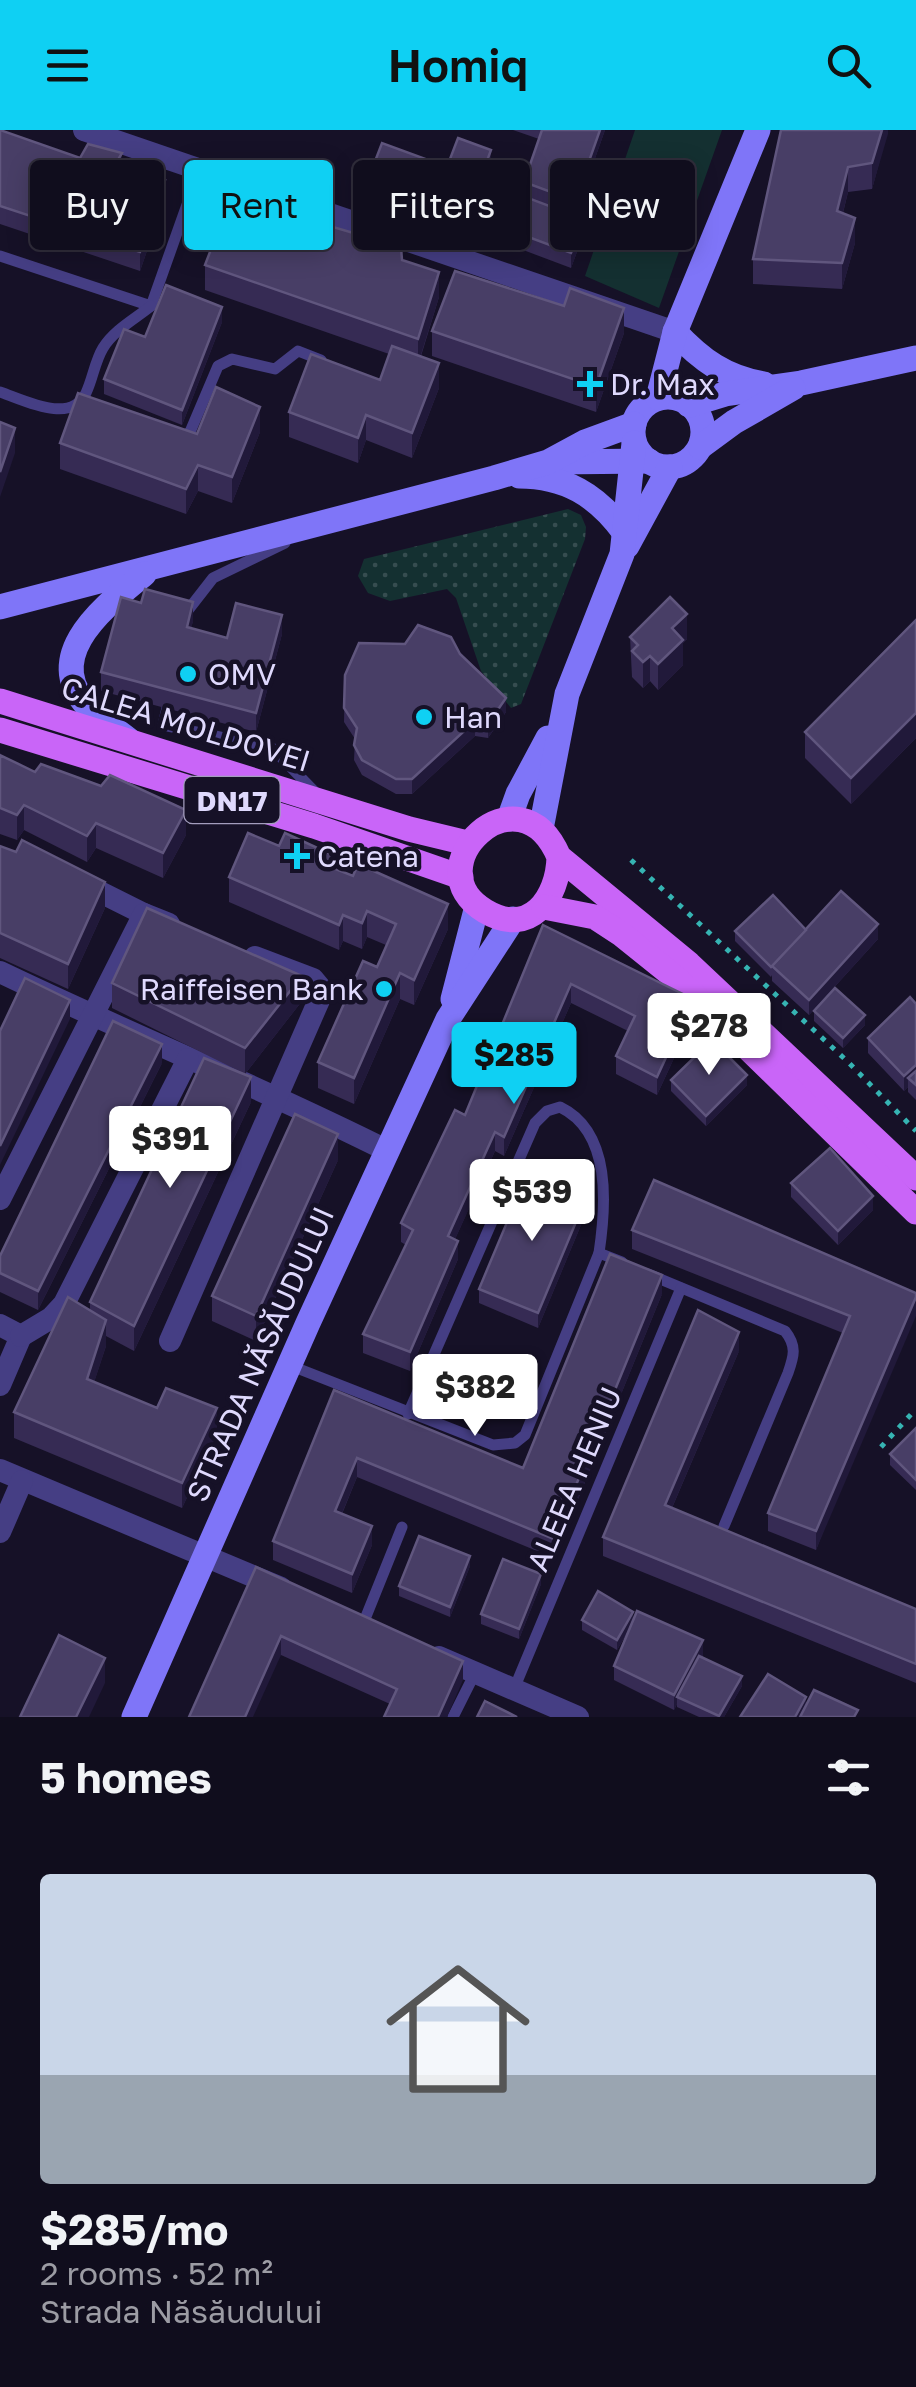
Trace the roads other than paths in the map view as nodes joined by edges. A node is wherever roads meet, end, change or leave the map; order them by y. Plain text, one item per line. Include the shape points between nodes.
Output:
1 (84, 130) edge
2 (758, 130) edge
3 (184, 163) edge
4 (184, 213) edge
5 (333, 215) edge
6 (0, 256) edge
7 (151, 306) junction
8 (675, 336) junction
9 (916, 358) edge
10 (331, 364) edge
11 (802, 383) junction
12 (774, 385) junction
13 (0, 392) edge
14 (676, 402) junction
15 (72, 407) junction
16 (90, 413) edge
17 (174, 441) edge
18 (700, 447) junction
19 (644, 451) junction
20 (548, 462) junction
21 (494, 478) junction
22 (328, 523) junction
23 (623, 543) junction
24 (150, 568) junction
25 (0, 607) edge
26 (185, 619) edge
27 (0, 701) edge
28 (166, 708) edge
29 (560, 716) junction
30 (0, 730) edge
31 (130, 741) junction
32 (322, 800) junction
33 (510, 819) junction
34 (541, 829) junction
35 (467, 843) junction
36 (559, 857) junction
37 (60, 873) edge
38 (461, 877) junction
39 (477, 906) junction
40 (544, 907) junction
41 (144, 914) junction
42 (513, 919) junction
43 (195, 934) edge
44 (229, 946) edge
45 (0, 972) edge
46 (94, 1017) junction
47 (448, 1019) junction
48 (188, 1058) junction
49 (279, 1096) junction
50 (388, 1151) junction
51 (916, 1178) edge
52 (0, 1199) edge
53 (916, 1212) edge
54 (599, 1252) junction
55 (681, 1288) junction
56 (10, 1331) edge
57 (170, 1341) dead end
58 (289, 1364) junction
59 (0, 1385) edge
60 (408, 1414) junction
61 (0, 1470) edge
62 (22, 1481) junction
63 (724, 1526) edge
64 (402, 1527) dead end
65 (0, 1532) edge
66 (206, 1555) junction
67 (310, 1601) edge
68 (363, 1624) edge
69 (411, 1645) edge
70 (475, 1673) junction
71 (514, 1689) junction
72 (134, 1717) edge
73 (452, 1717) edge
74 (578, 1717) edge

1 - 3 street
2 - 8 main road
4 - 7 lane
5 - 8 street
6 - 7 lane
7 - 15 lane via 111,337 84,398
8 - 12 main road via 718,370
8 - 14 main road
9 - 11 main road
10 - 17 lane via 298,351 275,369 232,358 218,366 190,432
11 - 12 main road
11 - 18 main road
12 - 14 main road
13 - 15 lane via 57,410
14 - 18 main road via 702,424
14 - 19 main road via 647,404
15 - 16 lane
18 - 19 main road via 682,464
19 - 20 main road
19 - 20 main road via 585,442
19 - 23 main road
19 - 23 main road
20 - 21 main road
21 - 22 main road
21 - 23 main road via 562,481 596,500
22 - 24 main road
22 - 26 lane via 214,578
23 - 29 main road
24 - 25 main road
24 - 31 main road via 79,635 72,660 76,687 90,710
27 - 31 main road, CALEA MOLDOVEI / DN17
28 - 32 lane via 163,725 272,748
29 - 33 main road
29 - 34 main road
30 - 38 main road, CALEA MOLDOVEI / DN17
31 - 32 main road, CALEA MOLDOVEI / DN17
32 - 35 main road, CALEA MOLDOVEI / DN17
33 - 34 main road
33 - 35 main road via 478,830
34 - 36 main road
35 - 38 main road
36 - 40 main road via 554,892
36 - 51 main road via 690,964
37 - 41 street
38 - 39 main road
39 - 42 main road
39 - 47 main road, STRADA NĂSĂUDULUI
40 - 42 main road
40 - 53 main road via 595,917 677,979
41 - 43 street
41 - 46 street
42 - 47 main road, STRADA NĂSĂUDULUI
44 - 49 street via 314,979 323,991
45 - 46 street
46 - 48 street
46 - 52 street
47 - 50 main road, STRADA NĂSĂUDULUI
48 - 49 street
48 - 56 street via 64,1304 51,1318
49 - 50 street
49 - 57 street
50 - 58 main road, STRADA NĂSĂUDULUI
54 - 55 lane
54 - 60 lane, ALEEA HENIU via 516,1442 493,1445
54 - 60 lane, ALEEA HENIU via 604,1185 597,1154 571,1112 547,1111
55 - 63 lane via 793,1340 788,1373
55 - 71 lane, ALEEA HENIU
56 - 59 street
58 - 60 lane, ALEEA HENIU
58 - 66 main road, STRADA NĂSĂUDULUI
61 - 62 street
62 - 65 street
62 - 66 street
64 - 68 lane
66 - 67 street
66 - 72 main road, STRADA NĂSĂUDULUI
69 - 70 street
70 - 71 street
70 - 73 lane
71 - 74 street

